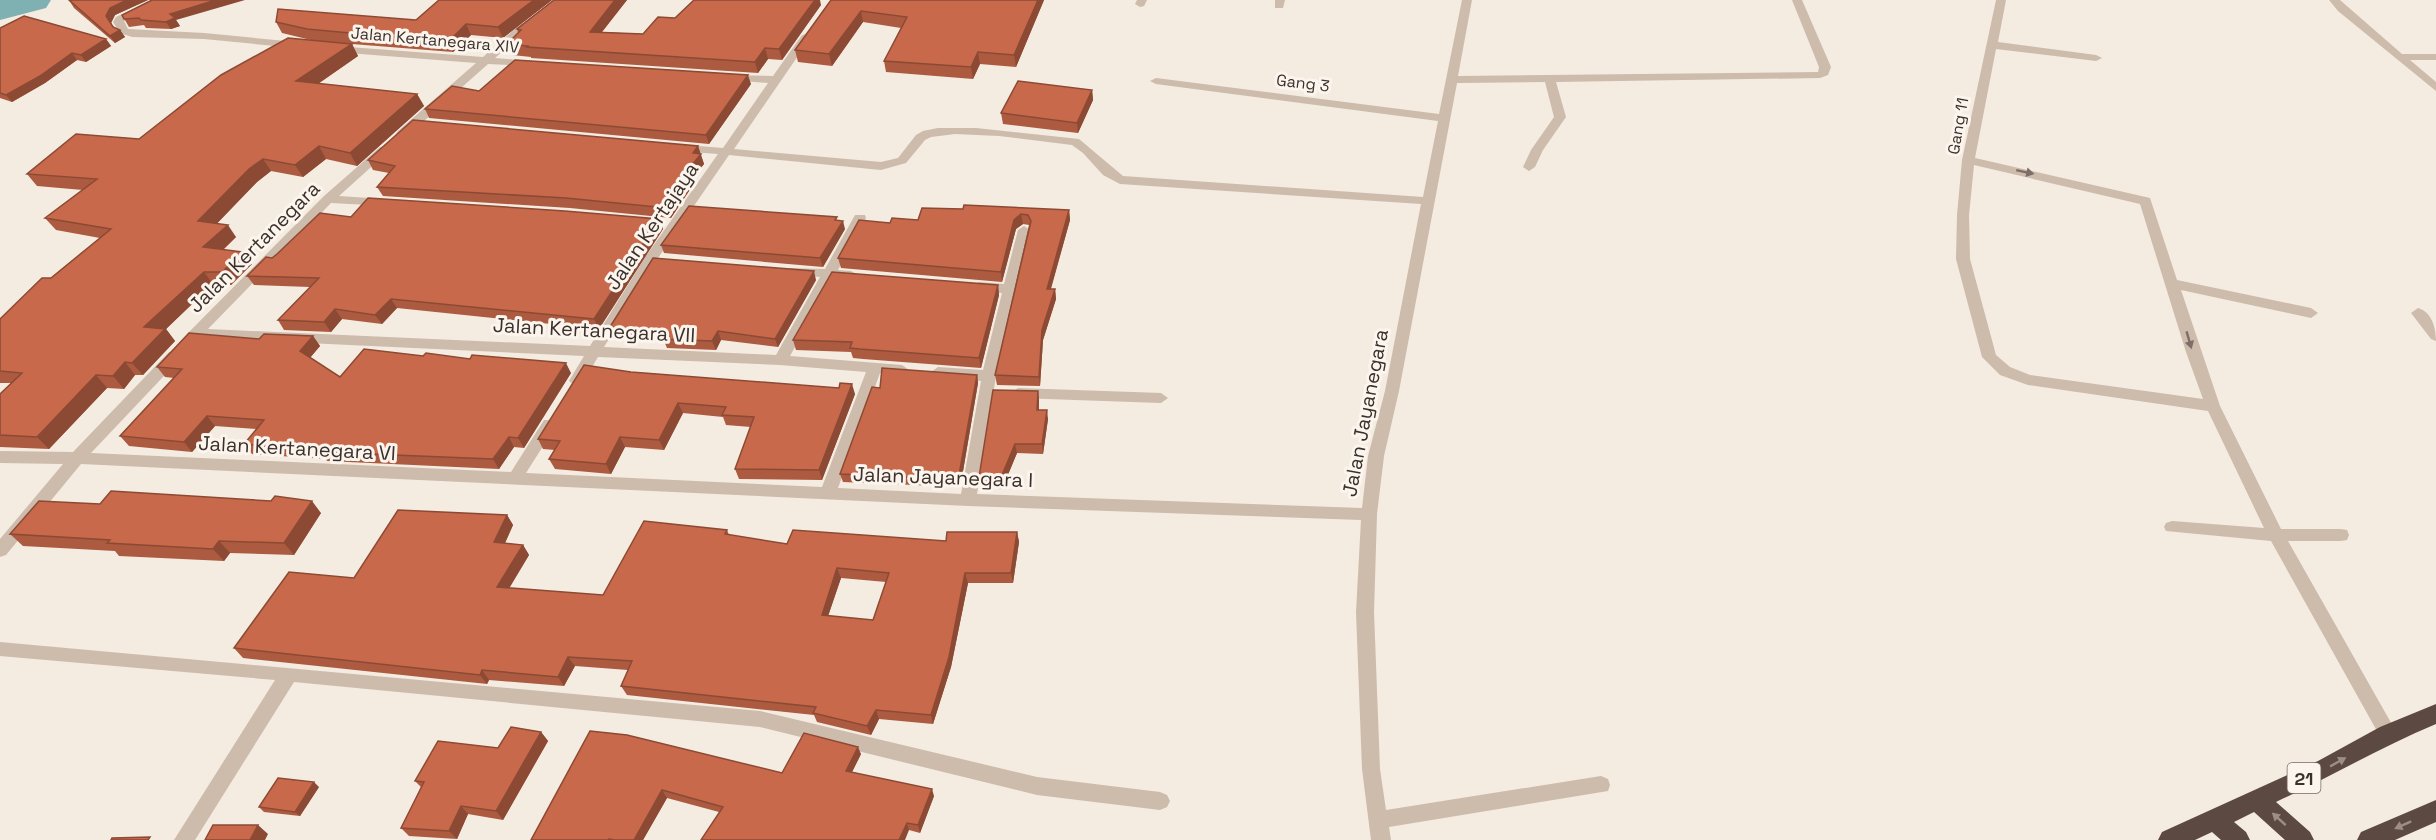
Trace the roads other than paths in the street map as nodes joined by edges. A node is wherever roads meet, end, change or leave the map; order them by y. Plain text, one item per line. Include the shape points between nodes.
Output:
1 (162, 0) edge
2 (563, 0) edge
3 (1467, 0) edge
4 (1797, 0) edge
5 (2001, 0) edge
6 (2334, 0) edge
7 (814, 27) edge
8 (1993, 45) junction
9 (2401, 57) junction
10 (2436, 57) edge
11 (2096, 58) dead end
12 (484, 61) junction
13 (542, 65) edge
14 (717, 76) edge
15 (775, 80) junction
16 (1450, 80) junction
17 (1550, 80) junction
18 (1156, 81) dead end
19 (2436, 88) edge
20 (1445, 118) junction
21 (415, 123) junction
22 (438, 125) edge
23 (669, 146) edge
24 (726, 151) junction
25 (1968, 160) junction
26 (1529, 167) dead end
27 (328, 199) junction
28 (1429, 201) junction
29 (397, 204) edge
30 (860, 218) edge
31 (1024, 230) dead end
32 (781, 270) edge
33 (828, 273) junction
34 (862, 276) edge
35 (2173, 284) junction
36 (964, 285) edge
37 (1009, 289) junction
38 (2311, 313) dead end
39 (2418, 313) dead end
40 (196, 333) junction
41 (2436, 336) edge
42 (594, 351) junction
43 (780, 360) junction
44 (875, 368) junction
45 (989, 376) junction
46 (570, 391) edge
47 (987, 392) junction
48 (1161, 398) dead end
49 (2213, 406) junction
50 (557, 411) edge
51 (0, 457) edge
52 (77, 458) junction
53 (514, 480) junction
54 (828, 493) junction
55 (968, 500) junction
56 (1369, 514) junction
57 (2172, 527) dead end
58 (2276, 535) junction
59 (2341, 535) dead end
60 (0, 550) edge
61 (0, 649) edge
62 (289, 674) junction
63 (2436, 714) edge
64 (2388, 734) junction
65 (1601, 786) dead end
66 (2256, 799) junction
67 (1160, 801) dead end
68 (2436, 811) edge
69 (2214, 819) junction
70 (1377, 820) junction
71 (184, 840) edge
72 (1381, 840) edge
73 (2170, 840) edge
74 (2238, 840) edge
75 (2302, 840) edge
76 (2369, 840) edge

1 - 12 street, Jalan Kertanegara XIV via 118,22 132,34 204,36
2 - 12 street, Jalan Kertanegara
3 - 16 street, Jalan Jayanegara
4 - 17 street via 1825,67 1820,75
5 - 8 street, Gang 11
6 - 9 street
7 - 15 street, Jalan Kertajaya
8 - 11 street
8 - 25 street, Gang 11
9 - 10 street
9 - 19 street
12 - 13 street, Jalan Kertanegara XIV
12 - 21 street, Jalan Kertanegara
14 - 15 street
15 - 24 street, Jalan Kertajaya
16 - 17 street
16 - 20 street, Jalan Jayanegara
17 - 26 street via 1560,117
18 - 20 street, Gang 3
20 - 28 street, Jalan Jayanegara
21 - 22 street
21 - 27 street, Jalan Kertanegara
23 - 24 street
24 - 28 street via 881,166 907,160 930,132 956,130 1075,142 1086,147 1107,173 1120,180
24 - 42 street, Jalan Kertajaya via 670,223 657,260
25 -> 35 street via 2145,199
25 - 49 street, Gang 11 via 1964,259 1989,357 2005,371 2028,380
27 - 29 street
27 - 40 street, Jalan Kertanegara
28 - 56 street, Jalan Jayanegara via 1377,456
30 - 33 street
31 - 37 street
32 - 33 street
33 - 34 street
33 - 43 street
35 - 38 street
35 -> 49 street
36 - 37 street
37 - 45 street
39 - 41 street
40 - 42 street, Jalan Kertanegara VII
40 - 52 street, Jalan Kertanegara
42 - 43 street, Jalan Kertanegara VII
42 - 46 street, Jalan Kertajaya
43 - 44 street, Jalan Kertanegara VII
44 - 45 street, Jalan Kertanegara VII
44 - 54 street
45 - 47 street
47 - 48 street
47 - 55 street
49 - 58 street
50 - 53 street
51 - 52 street
52 - 53 street, Jalan Kertanegara VI
52 - 60 street, Jalan Kertanegara
53 - 54 street, Jalan Jayanegara I
54 - 55 street, Jalan Jayanegara I
55 - 56 street, Jalan Jayanegara I
56 - 70 street, Jalan Jayanegara via 1365,612 1371,769
57 - 58 street
58 - 59 street
58 - 64 street
61 - 62 street
62 - 67 street via 760,719 1037,786
62 - 71 street
63 - 64 highway, 21
66 -> 64 highway, 21 via 2326,768
65 - 70 street
66 - 69 highway, 21
75 -> 66 highway
68 -> 76 highway
69 - 73 highway, 21
69 - 74 highway
70 - 72 street, Jalan Jayanegara

